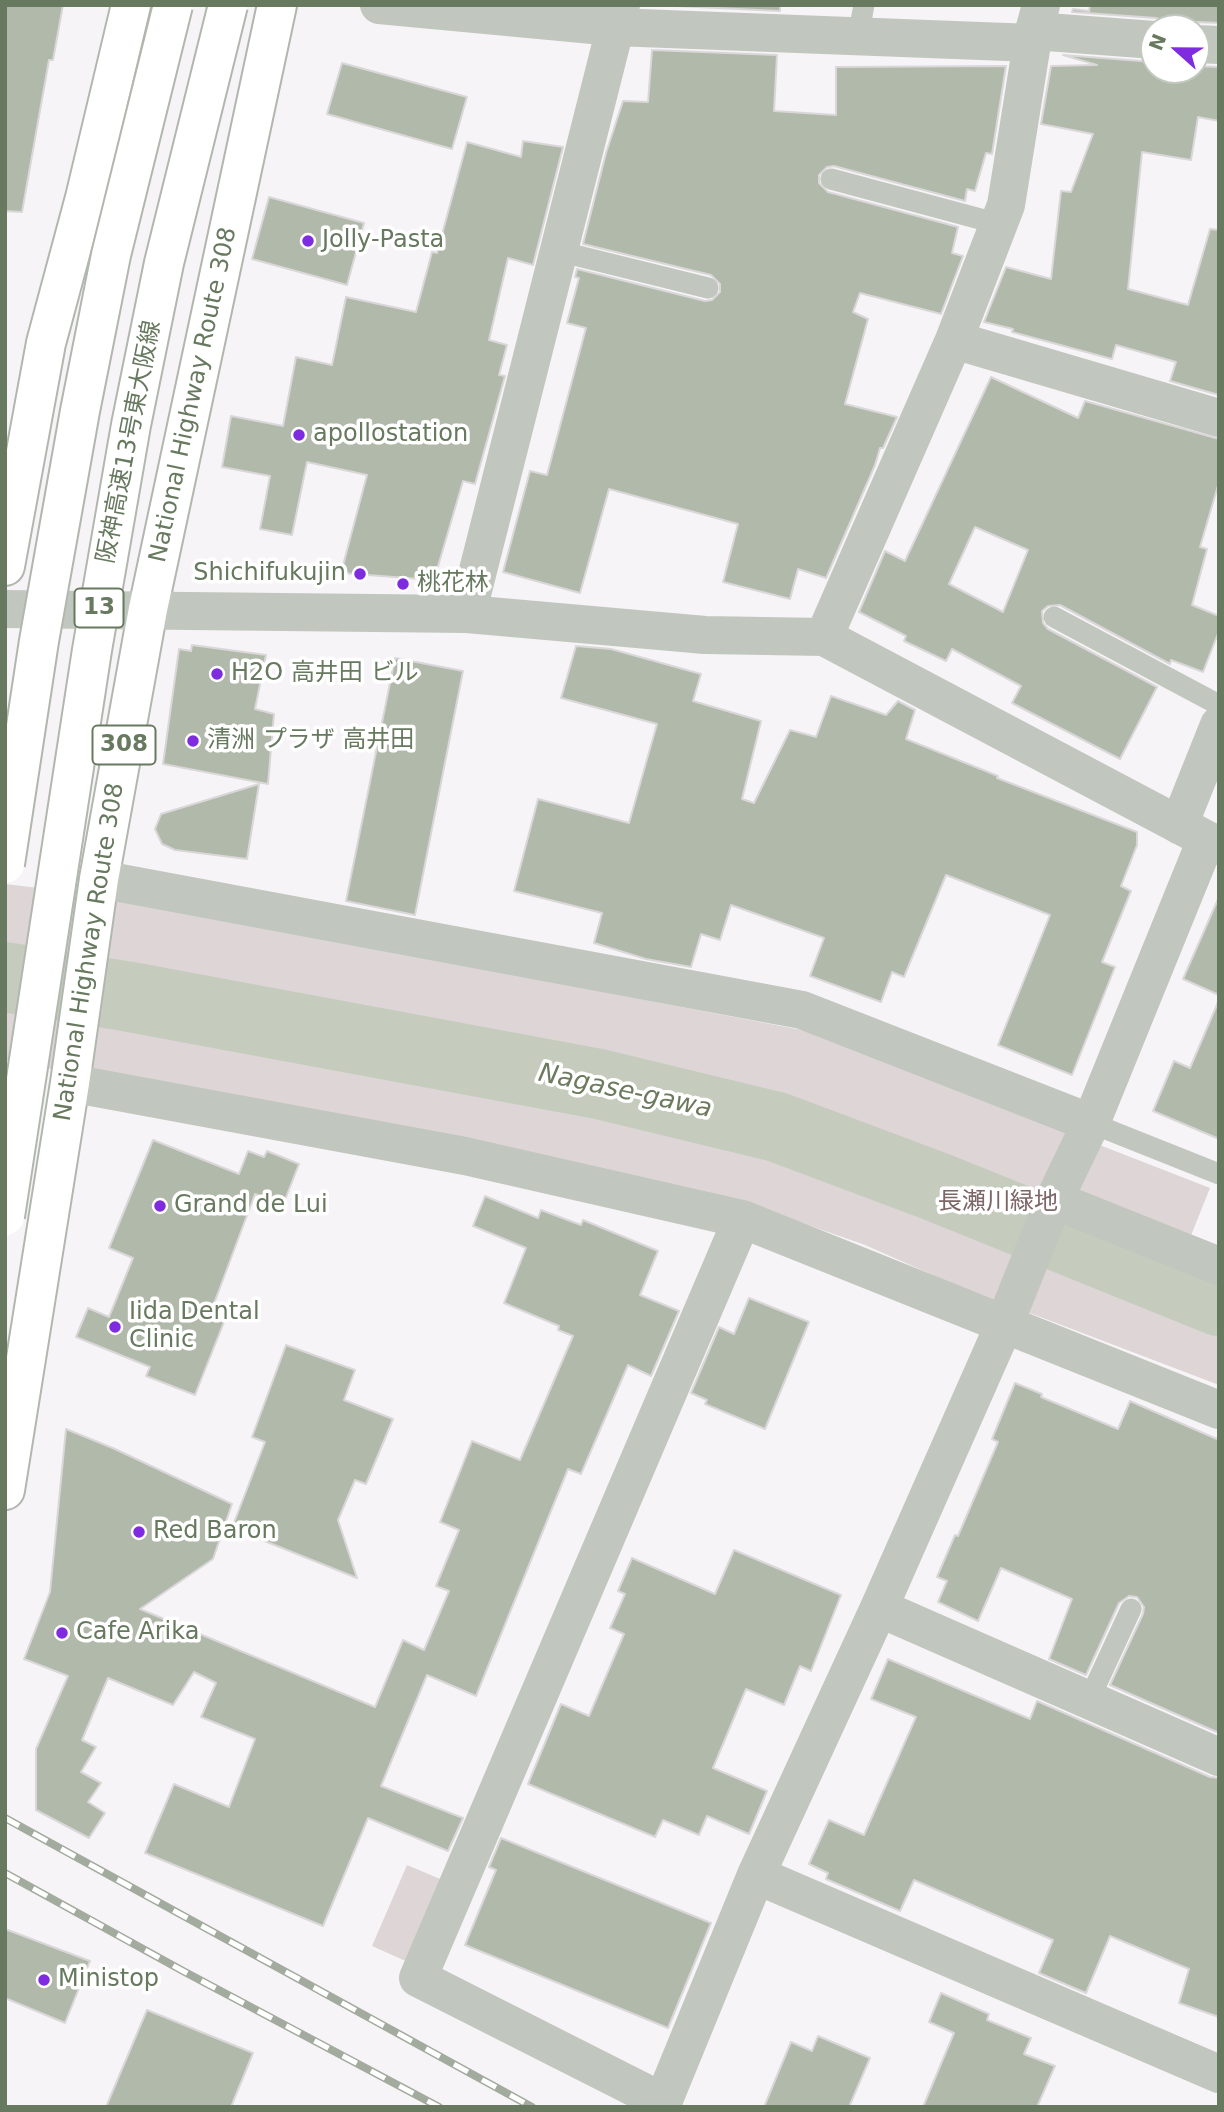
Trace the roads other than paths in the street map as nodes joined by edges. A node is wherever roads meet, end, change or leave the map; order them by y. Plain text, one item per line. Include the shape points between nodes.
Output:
1 (131, 5) edge
2 (173, 5) edge
3 (228, 5) edge
4 (277, 5) edge
5 (379, 5) edge
6 (617, 16) edge
7 (861, 21) edge
8 (1036, 27) edge
9 (1140, 38) edge
10 (831, 179) dead end
11 (999, 224) junction
12 (558, 251) junction
13 (708, 288) dead end
14 (954, 340) junction
15 (1219, 418) edge
16 (5, 566) edge
17 (5, 609) edge
18 (148, 610) junction
19 (467, 614) junction
20 (1054, 617) dead end
21 (824, 637) junction
22 (1219, 705) edge
23 (1219, 725) edge
24 (1201, 837) edge
25 (5, 864) edge
26 (99, 879) junction
27 (70, 1083) junction
28 (1091, 1123) junction
29 (1219, 1174) edge
30 (5, 1216) edge
31 (1047, 1217) junction
32 (742, 1219) junction
33 (1219, 1266) edge
34 (1004, 1325) junction
35 (1219, 1409) edge
36 (5, 1490) edge
37 (879, 1608) junction
38 (1131, 1609) dead end
39 (1089, 1700) junction
40 (1219, 1757) edge
41 (756, 1875) junction
42 (1219, 2074) edge
43 (662, 2105) edge

1 - 16 highway via 46,343
2 - 25 highway, 13, bridge via 114,242 80,411
3 - 30 highway, 阪神高速13号東大阪線 / 13, bridge via 170,237 131,425
4 - 18 highway, National Highway Route 308 / 308
5 - 6 street
6 - 7 street
6 - 12 street
7 - 8 street
8 - 9 street
8 - 11 street
10 - 11 lane
11 - 14 street
12 - 13 lane
12 - 19 street
14 - 15 street
14 - 21 street
17 - 18 street
18 - 19 street
18 - 26 highway, National Highway Route 308 / 308
19 - 21 street via 705,635
20 - 22 lane
21 - 24 street
23 - 24 street
24 - 28 street
26 - 27 highway, National Highway Route 308 / 308
26 - 28 street via 802,1010
27 - 32 street via 465,1156
27 - 36 highway, National Highway Route 308 / 308
28 - 29 lane
28 - 31 street
31 - 33 street
31 - 34 street
32 - 34 street
32 - 43 street via 418,1978
34 - 35 street
34 - 37 street
37 - 39 street
37 - 41 street
38 - 39 lane
39 - 40 street
41 - 42 street
41 - 43 street

